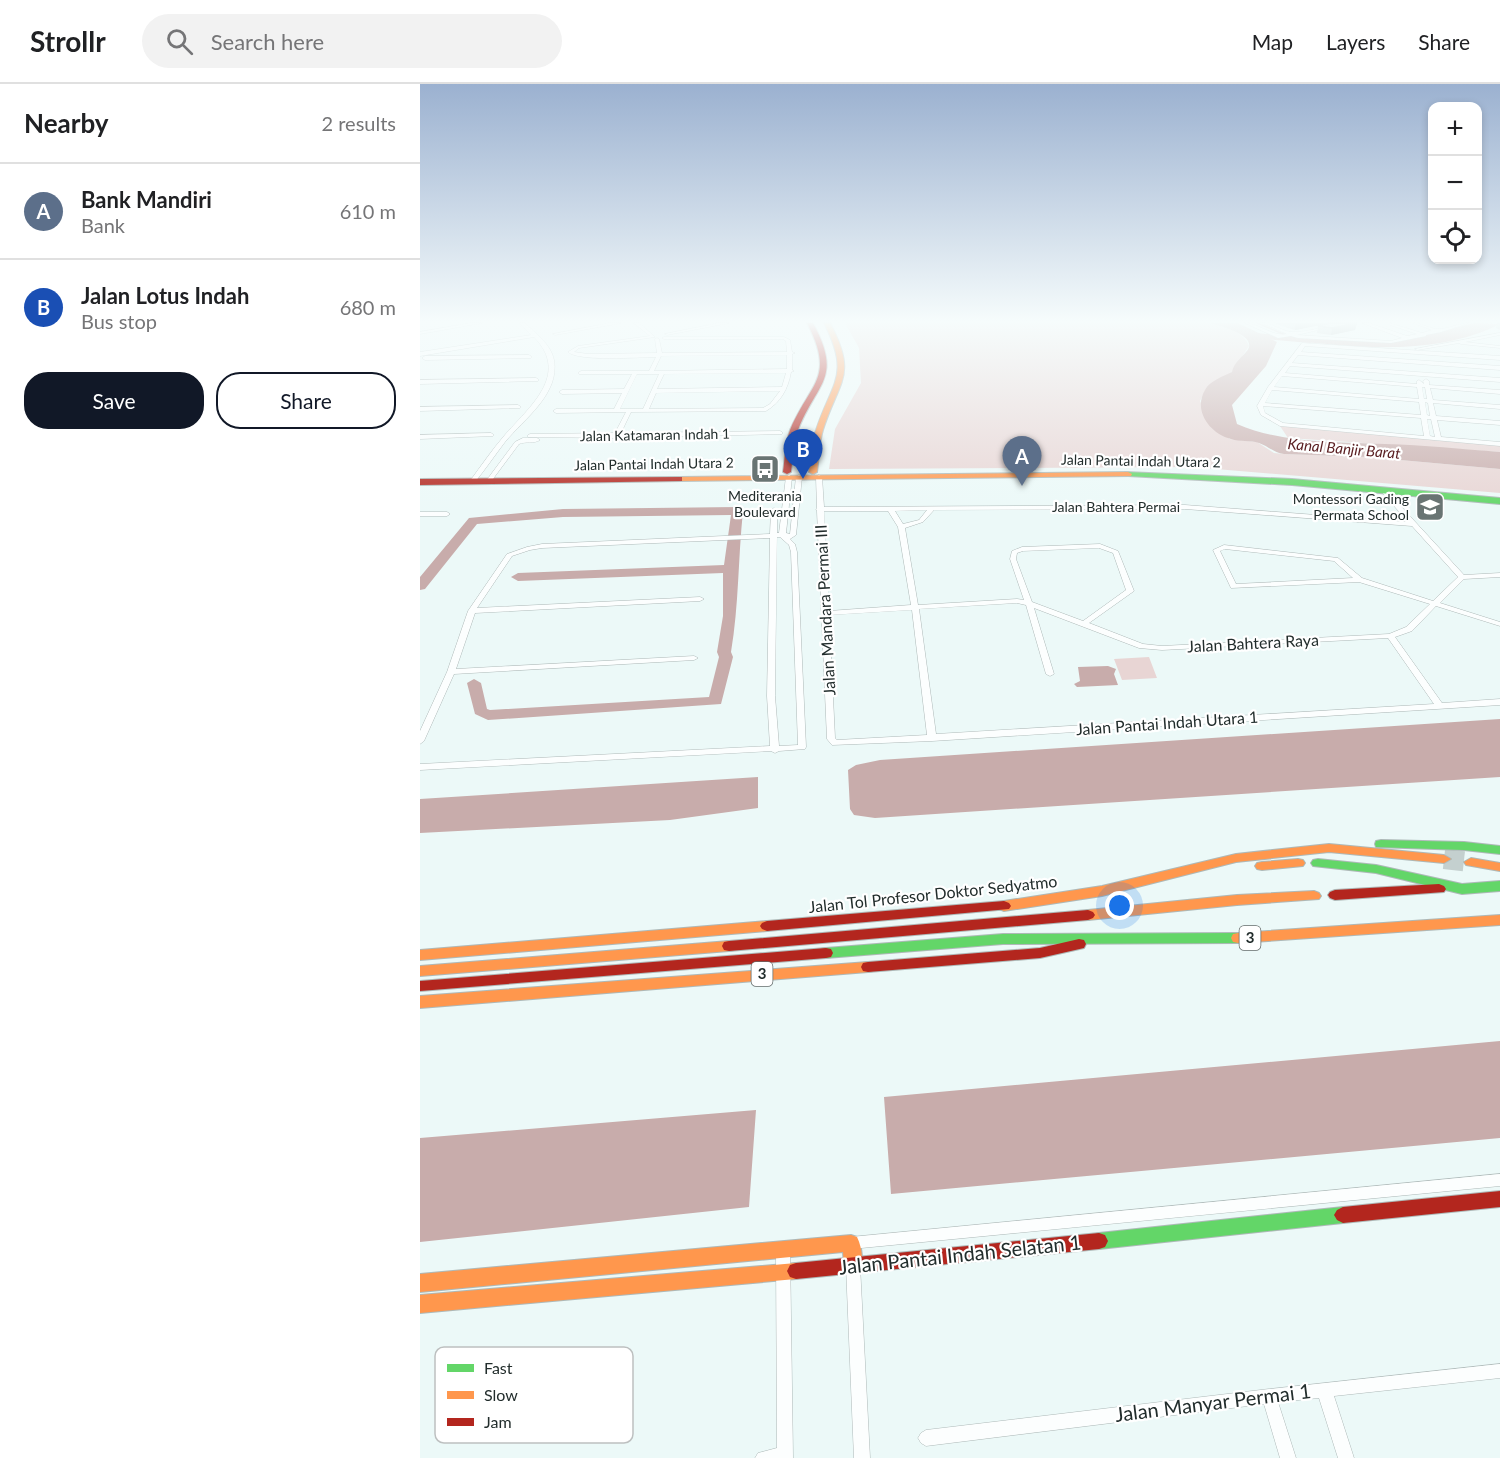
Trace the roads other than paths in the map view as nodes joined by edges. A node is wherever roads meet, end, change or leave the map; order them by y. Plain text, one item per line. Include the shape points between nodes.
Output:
1 (545, 387) edge
2 (628, 387) edge
3 (657, 387) edge
4 (819, 387) edge
5 (838, 387) edge
6 (1419, 387) edge
7 (1427, 387) edge
8 (1429, 387) edge
9 (1270, 388) joint
10 (783, 389) joint
11 (626, 391) junction
12 (656, 391) junction
13 (562, 392) dead end
14 (1500, 392) edge
15 (1423, 401) junction
16 (1432, 402) junction
17 (1261, 404) junction
18 (518, 407) dead end
19 (1500, 407) edge
20 (420, 409) edge
21 (556, 411) dead end
22 (616, 411) junction
23 (629, 411) junction
24 (645, 411) junction
25 (1425, 417) junction
26 (1434, 418) junction
27 (801, 420) junction
28 (823, 421) junction
29 (1500, 423) edge
30 (780, 434) dead end
31 (490, 435) dead end
32 (530, 436) dead end
33 (617, 436) junction
34 (1427, 437) junction
35 (1438, 438) junction
36 (420, 439) edge
37 (482, 440) dead end
38 (596, 441) dead end
39 (1500, 444) edge
40 (792, 476) junction
41 (420, 477) edge
42 (817, 478) junction
43 (482, 479) junction
44 (420, 482) edge
45 (1384, 491) junction
46 (1500, 495) edge
47 (1500, 501) edge
48 (890, 508) junction
49 (933, 508) junction
50 (774, 510) dead end
51 (819, 510) junction
52 (447, 513) dead end
53 (420, 514) edge
54 (1412, 524) junction
55 (900, 527) junction
56 (784, 536) junction
57 (1500, 575) edge
58 (1462, 577) junction
59 (1359, 580) junction
60 (700, 599) dead end
61 (1029, 603) junction
62 (1437, 605) junction
63 (915, 607) junction
64 (472, 610) junction
65 (825, 613) junction
66 (1085, 623) junction
67 (1500, 624) edge
68 (1390, 636) junction
69 (694, 658) dead end
70 (451, 672) junction
71 (1050, 674) dead end
72 (1500, 702) edge
73 (1440, 706) junction
74 (932, 738) junction
75 (420, 741) edge
76 (833, 742) joint
77 (775, 750) junction
78 (420, 766) edge
79 (1329, 848) junction
80 (1500, 850) edge
81 (1444, 859) tunnel mouth
82 (1471, 862) tunnel mouth
83 (1318, 863) dead end
84 (1298, 864) dead end
85 (1500, 867) edge
86 (1150, 878) junction
87 (1500, 886) edge
88 (1462, 889) junction
89 (1500, 892) edge
90 (1335, 895) dead end
91 (1314, 896) dead end
92 (1500, 920) edge
93 (1103, 938) junction
94 (420, 955) edge
95 (420, 971) edge
96 (420, 986) edge
97 (420, 1002) edge
98 (1500, 1180) edge
99 (1500, 1199) edge
100 (851, 1243) junction
101 (783, 1249) junction
102 (853, 1266) junction
103 (783, 1272) junction
104 (420, 1283) edge
105 (420, 1304) edge
106 (1500, 1371) edge
107 (1324, 1390) junction
108 (1269, 1396) junction
109 (926, 1438) dead end
110 (784, 1457) edge
111 (763, 1458) edge
112 (862, 1458) edge
113 (1288, 1458) edge
114 (1346, 1458) edge

1 - 43 street
2 - 11 street
3 - 12 street
4 - 27 main road
5 - 28 main road
6 - 15 street
7 - 16 street
8 - 14 street
9 - 15 street
9 - 17 street
10 - 12 street
10 - 24 street via 766,409
11 - 13 street
11 - 22 street
12 - 24 street
15 - 16 street
15 - 25 street
16 - 19 street
16 - 26 street
17 - 25 street
17 - 34 street via 1263,414 1277,423
18 - 20 street
21 - 22 street
22 - 23 street
23 - 24 street
23 - 33 street
25 - 26 street
25 - 34 street
26 - 29 street
26 - 35 street
27 - 28 main road
27 - 40 main road via 792,439
28 - 42 main road via 819,430
30 - 33 street, Jalan Katamaran Indah 1
31 - 36 street
32 - 33 street, Jalan Katamaran Indah 1
34 - 35 street
35 - 39 street
36 - 37 street
38 - 43 street, Jalan Katamaran Indah 1 via 519,441
40 - 42 main road, Jalan Pantai Indah Utara 2
40 - 43 main road, Jalan Pantai Indah Utara 2
40 - 43 main road, Jalan Pantai Indah Utara 2 via 759,473
40 - 56 street
40 - 56 street
41 - 43 main road, Jalan Pantai Indah Utara 2
42 - 45 main road, Jalan Pantai Indah Utara 2 via 1151,474 1221,476
42 - 46 main road, Jalan Pantai Indah Utara 2 via 1148,469
42 - 51 street, Jalan Mandara Permai III
43 - 44 main road, Jalan Pantai Indah Utara 2
45 - 47 main road, Jalan Pantai Indah Utara 2
45 - 54 street
48 - 49 street, Jalan Bahtera Permai
48 - 51 street, Jalan Bahtera Permai
48 - 55 street
49 - 54 street, Jalan Bahtera Permai via 1195,507
49 - 55 street via 921,521
50 - 56 street
51 - 65 street, Jalan Mandara Permai III
52 - 53 street
54 - 58 street
55 - 63 street
56 - 64 street via 542,546 518,551 506,559
56 - 77 street via 771,696
56 - 77 street via 794,552 802,747
57 - 58 street
58 - 62 street, Jalan Bahtera Raya
59 - 59 street via 1234,586 1216,550 1224,547 1336,559
59 - 62 street
60 - 64 street
61 - 63 street, Jalan Bahtera Raya
61 - 66 street, Jalan Bahtera Raya
61 - 66 street via 1014,552 1107,547 1116,552 1130,591
61 - 71 street
62 - 67 street
62 - 68 street, Jalan Bahtera Raya via 1409,629
63 - 65 street, Jalan Bahtera Raya
63 - 74 street
64 - 70 street
65 - 76 street, Jalan Mandara Permai III
66 - 68 street, Jalan Bahtera Raya via 1142,646 1162,648
68 - 73 street
69 - 70 street
70 - 75 street
72 - 73 street, Jalan Pantai Indah Utara 1
73 - 74 street, Jalan Pantai Indah Utara 1
74 - 76 street, Jalan Pantai Indah Utara 1
77 - 78 street
79 - 80 main road via 1401,843
79 - 81 main road, Jalan Tol Profesor Doktor Sedyatmo
79 - 86 main road, Jalan Tol Profesor Doktor Sedyatmo via 1236,858
82 - 85 main road
83 - 88 main road via 1376,869
84 - 86 main road
86 - 94 main road, Jalan Tol Profesor Doktor Sedyatmo via 1027,904
87 - 88 main road
88 - 89 main road
88 - 90 main road
91 - 95 main road, Jalan Tol Profesor Doktor Sedyatmo / 3
92 - 93 main road, 3 via 1322,936
93 - 96 main road, 3 via 1003,939
93 - 97 main road, 3 via 1031,953
98 - 100 street, Jalan Pantai Indah Selatan 1
99 - 102 main road, Jalan Pantai Indah Selatan 1
100 - 101 main road, Jalan Pantai Indah Selatan 1
100 - 102 main road
101 - 103 street
101 - 104 main road, Jalan Pantai Indah Selatan 1
102 - 103 main road, Jalan Pantai Indah Selatan 1
102 - 112 street
103 - 105 main road, Jalan Pantai Indah Selatan 1
103 - 110 street
106 - 107 street, Jalan Manyar Permai 1
107 - 108 street, Jalan Manyar Permai 1
107 - 114 street
108 - 109 street, Jalan Manyar Permai 1
108 - 113 street
110 - 111 street

